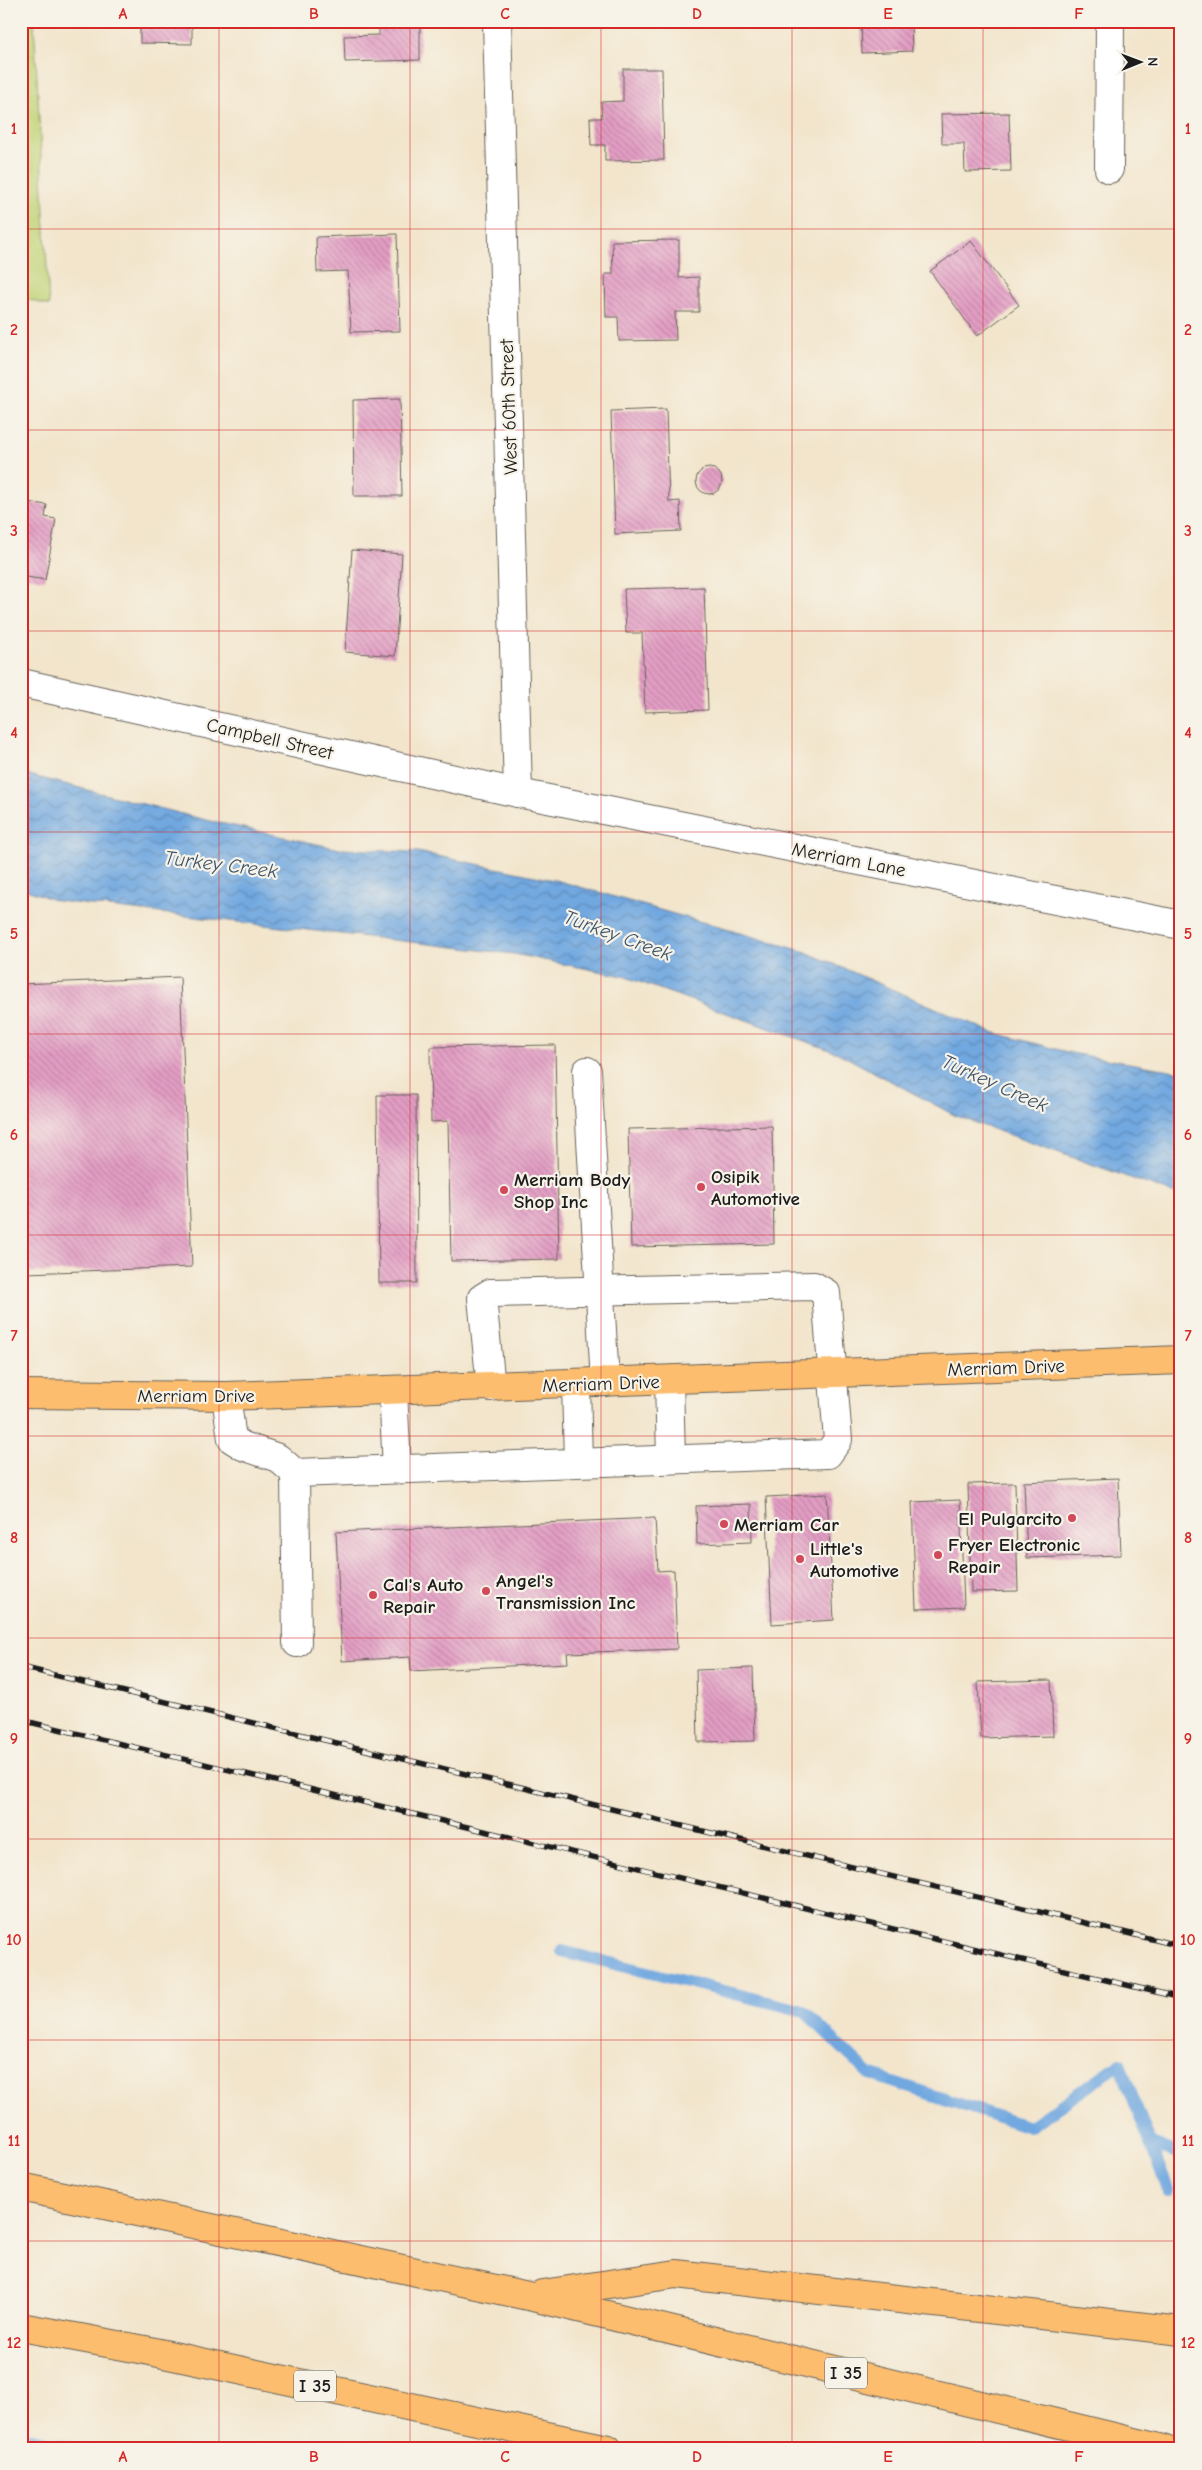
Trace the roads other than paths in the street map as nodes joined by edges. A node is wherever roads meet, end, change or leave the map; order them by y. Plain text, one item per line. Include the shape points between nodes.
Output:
1 (497, 21) edge
2 (1110, 21) edge
3 (1109, 169) dead end
4 (21, 683) edge
5 (518, 794) junction
6 (1181, 925) edge
7 (586, 1072) dead end
8 (599, 1291) junction
9 (1181, 1360) edge
10 (831, 1374) junction
11 (669, 1380) junction
12 (605, 1382) junction
13 (576, 1384) junction
14 (491, 1387) junction
15 (393, 1391) junction
16 (21, 1394) edge
17 (226, 1396) junction
18 (672, 1459) junction
19 (578, 1462) junction
20 (397, 1468) junction
21 (295, 1473) junction
22 (297, 1643) dead end
23 (21, 2187) edge
24 (528, 2296) junction
25 (21, 2327) edge
26 (1181, 2332) edge
27 (608, 2449) edge
28 (1164, 2449) edge

1 - 5 street, West 60th Street
2 - 3 street
4 - 5 street, Campbell Street
5 - 6 street, Merriam Lane
7 - 8 street
8 - 10 street via 814,1286 826,1293
8 - 12 street
8 - 14 street via 490,1294 482,1298
9 - 10 main road, Merriam Drive
10 - 11 main road, Merriam Drive
10 - 18 street via 838,1440 828,1454
11 - 12 main road, Merriam Drive
11 - 18 street
12 - 13 main road, Merriam Drive
13 - 14 main road, Merriam Drive
13 - 19 street
14 - 15 main road, Merriam Drive
15 - 17 main road, Merriam Drive
15 - 20 street
16 - 17 main road, Merriam Drive
17 - 21 street via 232,1439 278,1458
18 - 19 street
19 - 20 street
20 - 21 street
21 - 22 street
23 - 24 main road, I 35
24 - 26 main road via 676,2274
24 - 28 main road, I 35
25 - 27 main road, I 35 via 145,2350

